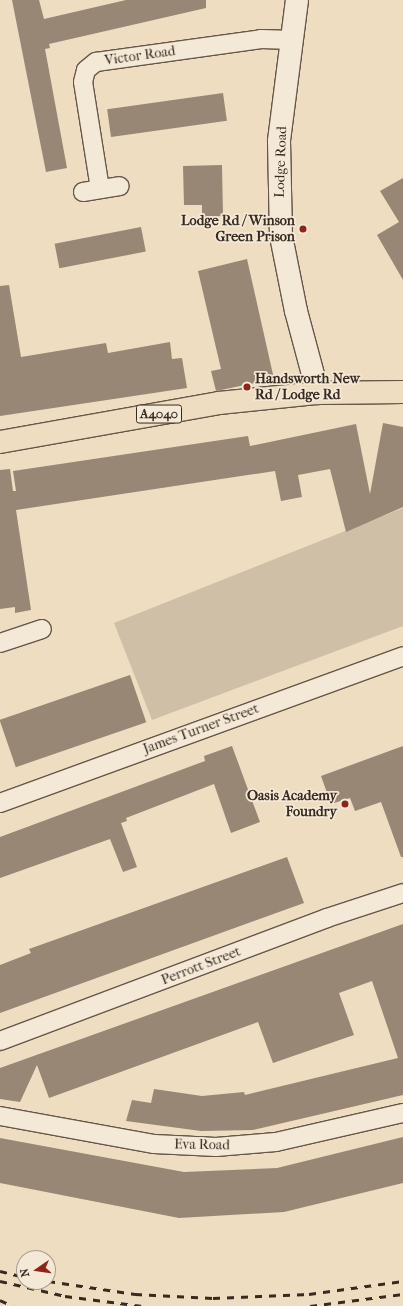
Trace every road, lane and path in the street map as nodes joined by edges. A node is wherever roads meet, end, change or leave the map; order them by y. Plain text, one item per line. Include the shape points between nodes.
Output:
1 (297, 0) edge
2 (293, 40) junction
3 (120, 186) dead end
4 (403, 392) edge
5 (318, 393) junction
6 (0, 442) edge
7 (42, 629) dead end
8 (0, 643) edge
9 (403, 656) edge
10 (0, 803) edge
11 (403, 893) edge
12 (0, 1041) edge
13 (403, 1113) edge
14 (0, 1116) edge

1 - 2 street, Lodge Road
2 - 3 street, Victor Road via 261,39 96,62 86,70 82,82 91,191
2 - 5 street, Lodge Road via 279,141 281,236 296,311
4 - 5 main road, A4040
5 - 6 main road, A4040 via 219,404
7 - 8 street
9 - 10 street, James Turner Street
11 - 12 street, Perrott Street via 327,918
13 - 14 street, Eva Road via 276,1142 216,1147 154,1144

